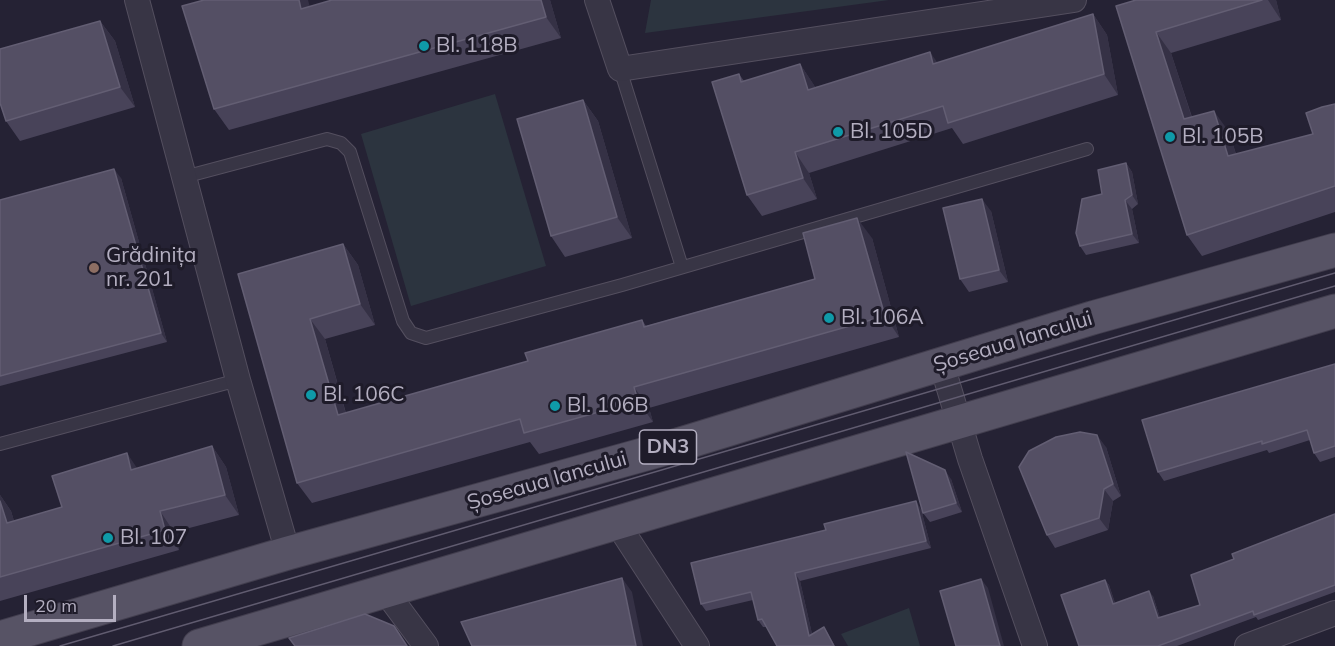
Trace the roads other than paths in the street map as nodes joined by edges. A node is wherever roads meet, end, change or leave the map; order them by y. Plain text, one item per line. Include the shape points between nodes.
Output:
1 (137, 0) edge
2 (597, 0) edge
3 (1074, 0) edge
4 (620, 69) junction
5 (1087, 148) dead end
6 (184, 177) junction
7 (1335, 250) edge
8 (682, 267) junction
9 (1335, 311) edge
10 (942, 365) junction
11 (238, 380) junction
12 (959, 422) junction
13 (0, 444) edge
14 (617, 523) junction
15 (288, 554) junction
16 (386, 592) junction
17 (1335, 613) edge
18 (0, 638) edge
19 (199, 646) edge
20 (426, 646) edge
21 (697, 646) edge
22 (1035, 646) edge
23 (1247, 646) edge

1 - 6 street
2 - 4 street
3 - 4 street
4 - 8 lane
5 - 8 lane
6 - 8 lane via 327,139 341,143 350,153 403,321 411,333 426,338
6 - 11 street
7 - 10 main road, Șoseaua Iancului / DN3
9 - 12 main road
10 - 12 street
10 - 15 main road, Șoseaua Iancului / DN3 via 670,447
11 - 13 lane
11 - 15 street
12 - 14 main road
12 - 22 street
14 - 16 main road
14 - 21 street
15 - 18 main road, Șoseaua Iancului / DN3
16 - 19 main road
16 - 20 street
17 - 23 street

